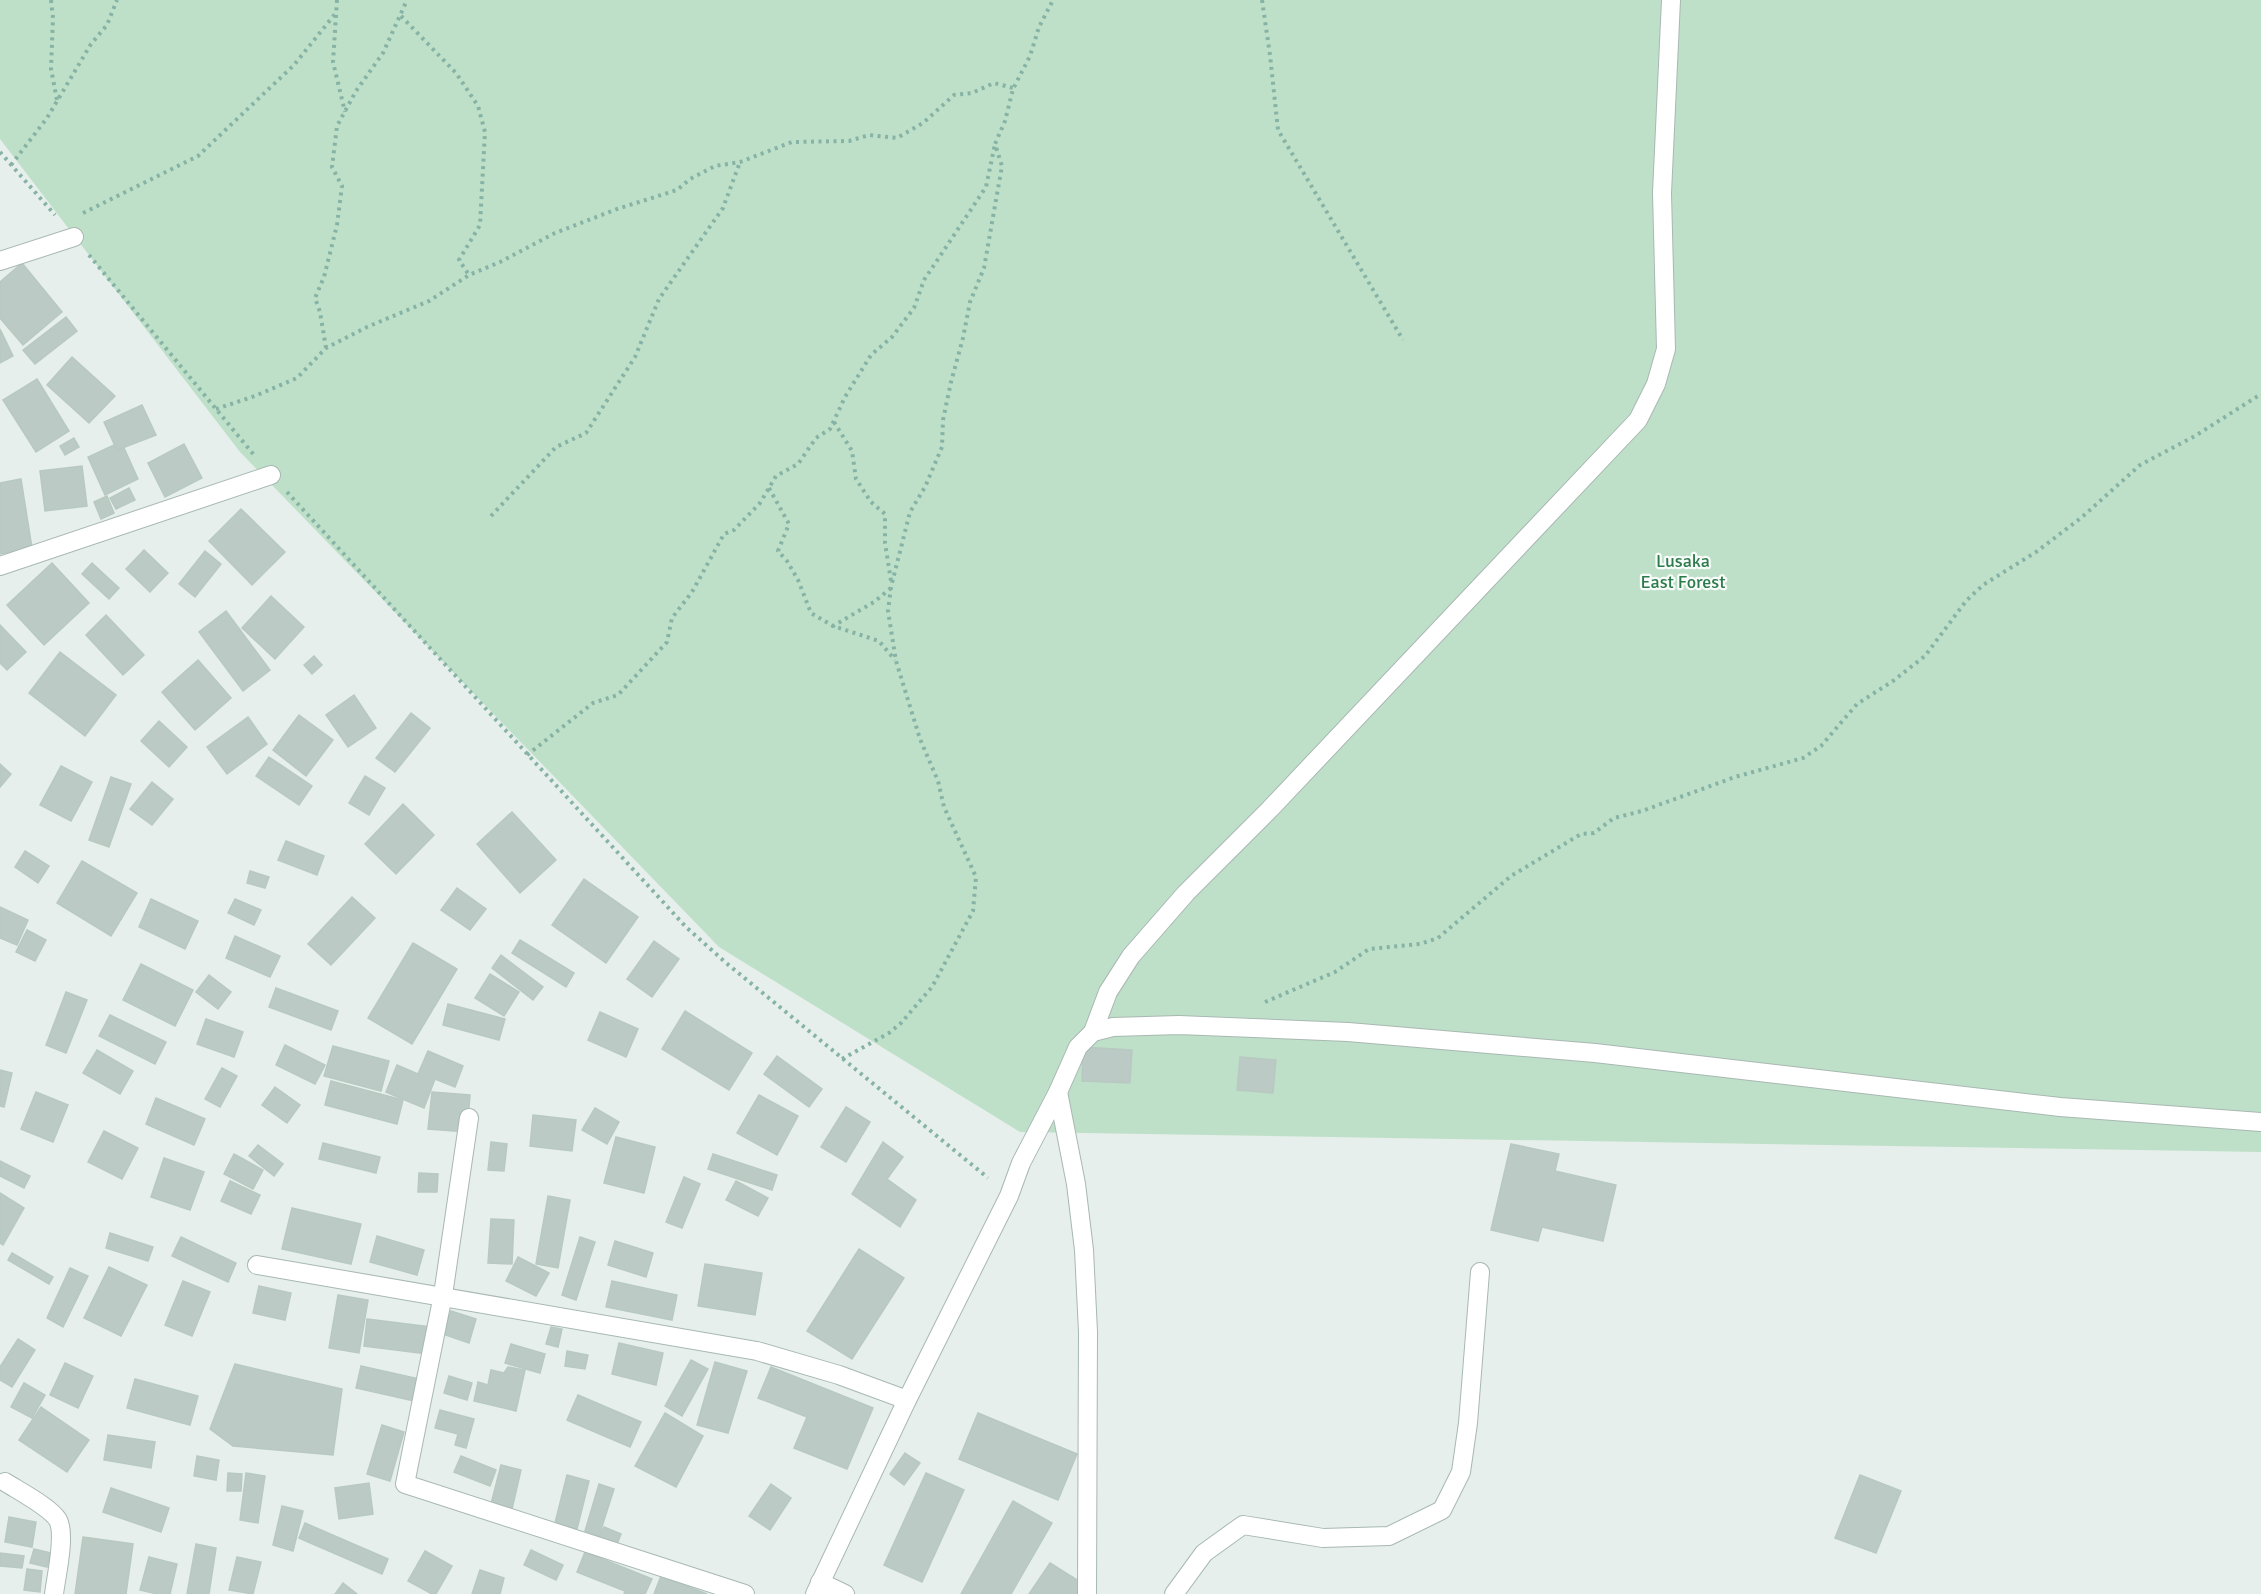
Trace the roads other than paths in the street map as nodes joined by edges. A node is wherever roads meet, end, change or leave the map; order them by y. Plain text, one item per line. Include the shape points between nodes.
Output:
1 (1671, 0) edge
2 (68, 231) road end
3 (0, 261) edge
4 (271, 475) road end
5 (0, 566) edge
6 (1093, 1032) junction
7 (1058, 1092) junction
8 (469, 1118) dead end
9 (2261, 1122) edge
10 (257, 1265) dead end
11 (1480, 1272) dead end
12 (443, 1295) junction
13 (907, 1400) junction
14 (5, 1482) dead end
15 (817, 1588) edge
16 (54, 1594) edge
17 (745, 1594) edge
18 (845, 1594) edge
19 (1087, 1594) edge
20 (1174, 1594) edge

1 - 6 street via 1662,193 1665,349 1656,384 1638,420 1270,810 1185,893 1131,956 1108,992
2 - 3 street
4 - 5 street
6 - 7 street via 1078,1047
6 - 9 street via 1113,1027 1179,1025 1348,1032 1595,1053 2050,1106
7 - 13 street
7 - 19 street via 1084,1250 1088,1332
8 - 12 street
10 - 12 street
11 - 20 street via 1461,1472 1442,1510 1389,1536 1323,1538 1243,1525 1204,1553
12 - 13 street via 757,1351
12 - 17 street via 405,1484
13 - 15 street
14 - 16 street via 58,1520 61,1534
15 - 18 street

